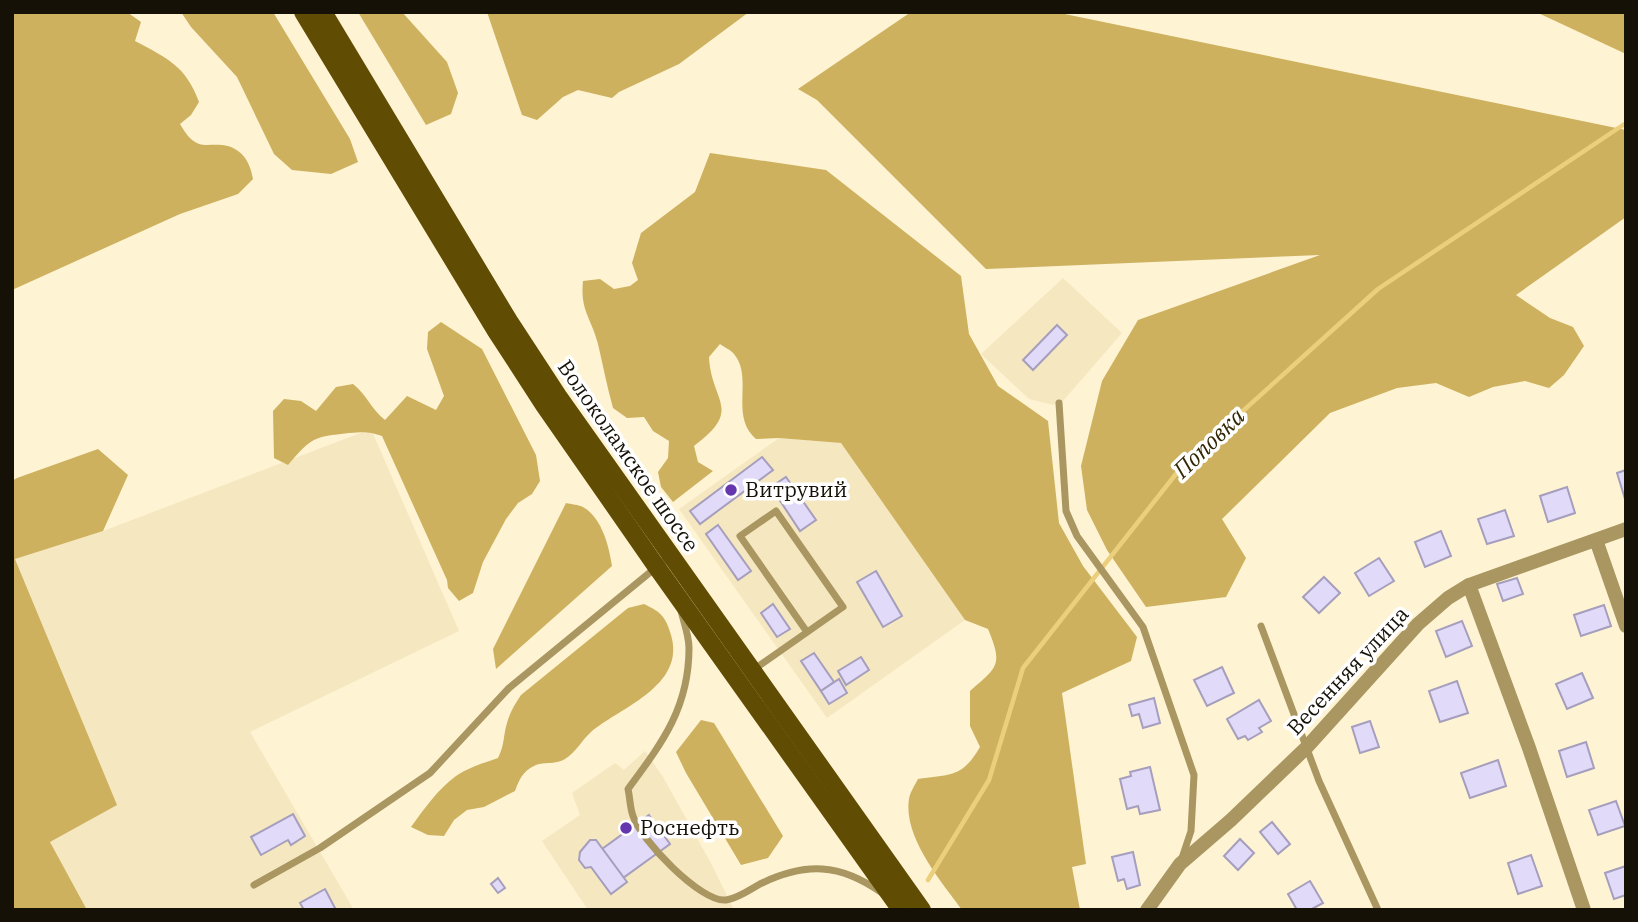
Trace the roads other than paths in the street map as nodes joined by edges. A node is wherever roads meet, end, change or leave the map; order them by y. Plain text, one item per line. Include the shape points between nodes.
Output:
1 (303, 12) edge
2 (323, 12) edge
3 (1059, 403) dead end
4 (1626, 529) edge
5 (1596, 540) junction
6 (663, 561) junction
7 (1469, 585) junction
8 (678, 597) junction
9 (1261, 626) dead end
10 (1626, 626) edge
11 (807, 632) junction
12 (751, 671) junction
13 (1306, 748) junction
14 (1180, 864) junction
15 (254, 885) dead end
16 (899, 906) edge
17 (922, 910) edge
18 (1147, 910) edge
19 (1378, 910) edge
20 (1584, 910) edge

1 - 6 main road, Волоколамское шоссе via 496,331
2 - 6 main road, Волоколамское шоссе via 509,321
3 - 14 lane via 1066,511 1077,536 1143,627 1194,775 1191,831
4 - 5 street, Весенняя улица
5 - 7 street, Весенняя улица
5 - 10 street
6 - 8 main road, Волоколамское шоссе
6 - 12 main road, Волоколамское шоссе
6 - 15 lane via 509,688 430,773 320,848
7 - 13 street, Весенняя улица via 1418,624
7 - 20 street
8 - 16 main road, Волоколамское шоссе
8 - 16 lane via 689,646 686,685 676,719 628,789 633,818 648,839 663,859 706,896 726,900 783,873 809,867 866,881
9 - 13 lane
11 - 11 lane via 740,536 776,511 843,607
11 - 12 lane
12 - 17 main road, Волоколамское шоссе
13 - 14 street, Весенняя улица
13 - 19 lane
14 - 18 street, Весенняя улица

